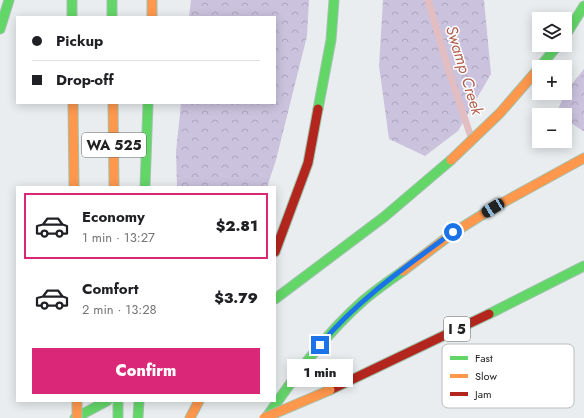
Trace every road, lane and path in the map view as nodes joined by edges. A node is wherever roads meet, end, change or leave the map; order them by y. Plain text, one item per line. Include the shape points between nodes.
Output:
1 (9, 0) edge
2 (72, 0) edge
3 (112, 0) edge
4 (152, 0) edge
5 (334, 0) edge
6 (584, 6) edge
7 (72, 16) edge
8 (112, 16) edge
9 (152, 16) edge
10 (572, 25) edge
11 (0, 29) edge
12 (553, 52) edge
13 (546, 60) edge
14 (532, 77) edge
15 (73, 104) edge
16 (113, 104) edge
17 (148, 104) edge
18 (584, 158) edge
19 (74, 186) edge
20 (114, 186) edge
21 (145, 186) edge
22 (276, 250) edge
23 (584, 266) edge
24 (276, 299) edge
25 (77, 402) edge
26 (104, 402) edge
27 (118, 402) edge
28 (139, 402) edge
29 (198, 402) edge
30 (76, 418) edge
31 (118, 418) edge
32 (138, 418) edge
33 (190, 418) edge
34 (265, 418) edge

1 - 11 highway
2 - 7 highway
3 - 8 highway
4 - 9 highway
5 - 22 highway via 331,40 308,163
6 - 10 highway
12 - 13 highway
14 - 24 highway via 487,127 436,173 347,247
15 - 19 highway, WA 525
16 - 20 highway, WA 525
17 - 21 highway
18 - 34 highway via 453,232 364,300 330,333
23 - 34 highway, I 5, bridge via 330,390
25 - 30 highway, bridge
26 - 30 highway
27 - 31 highway
28 - 32 highway
29 - 33 highway

